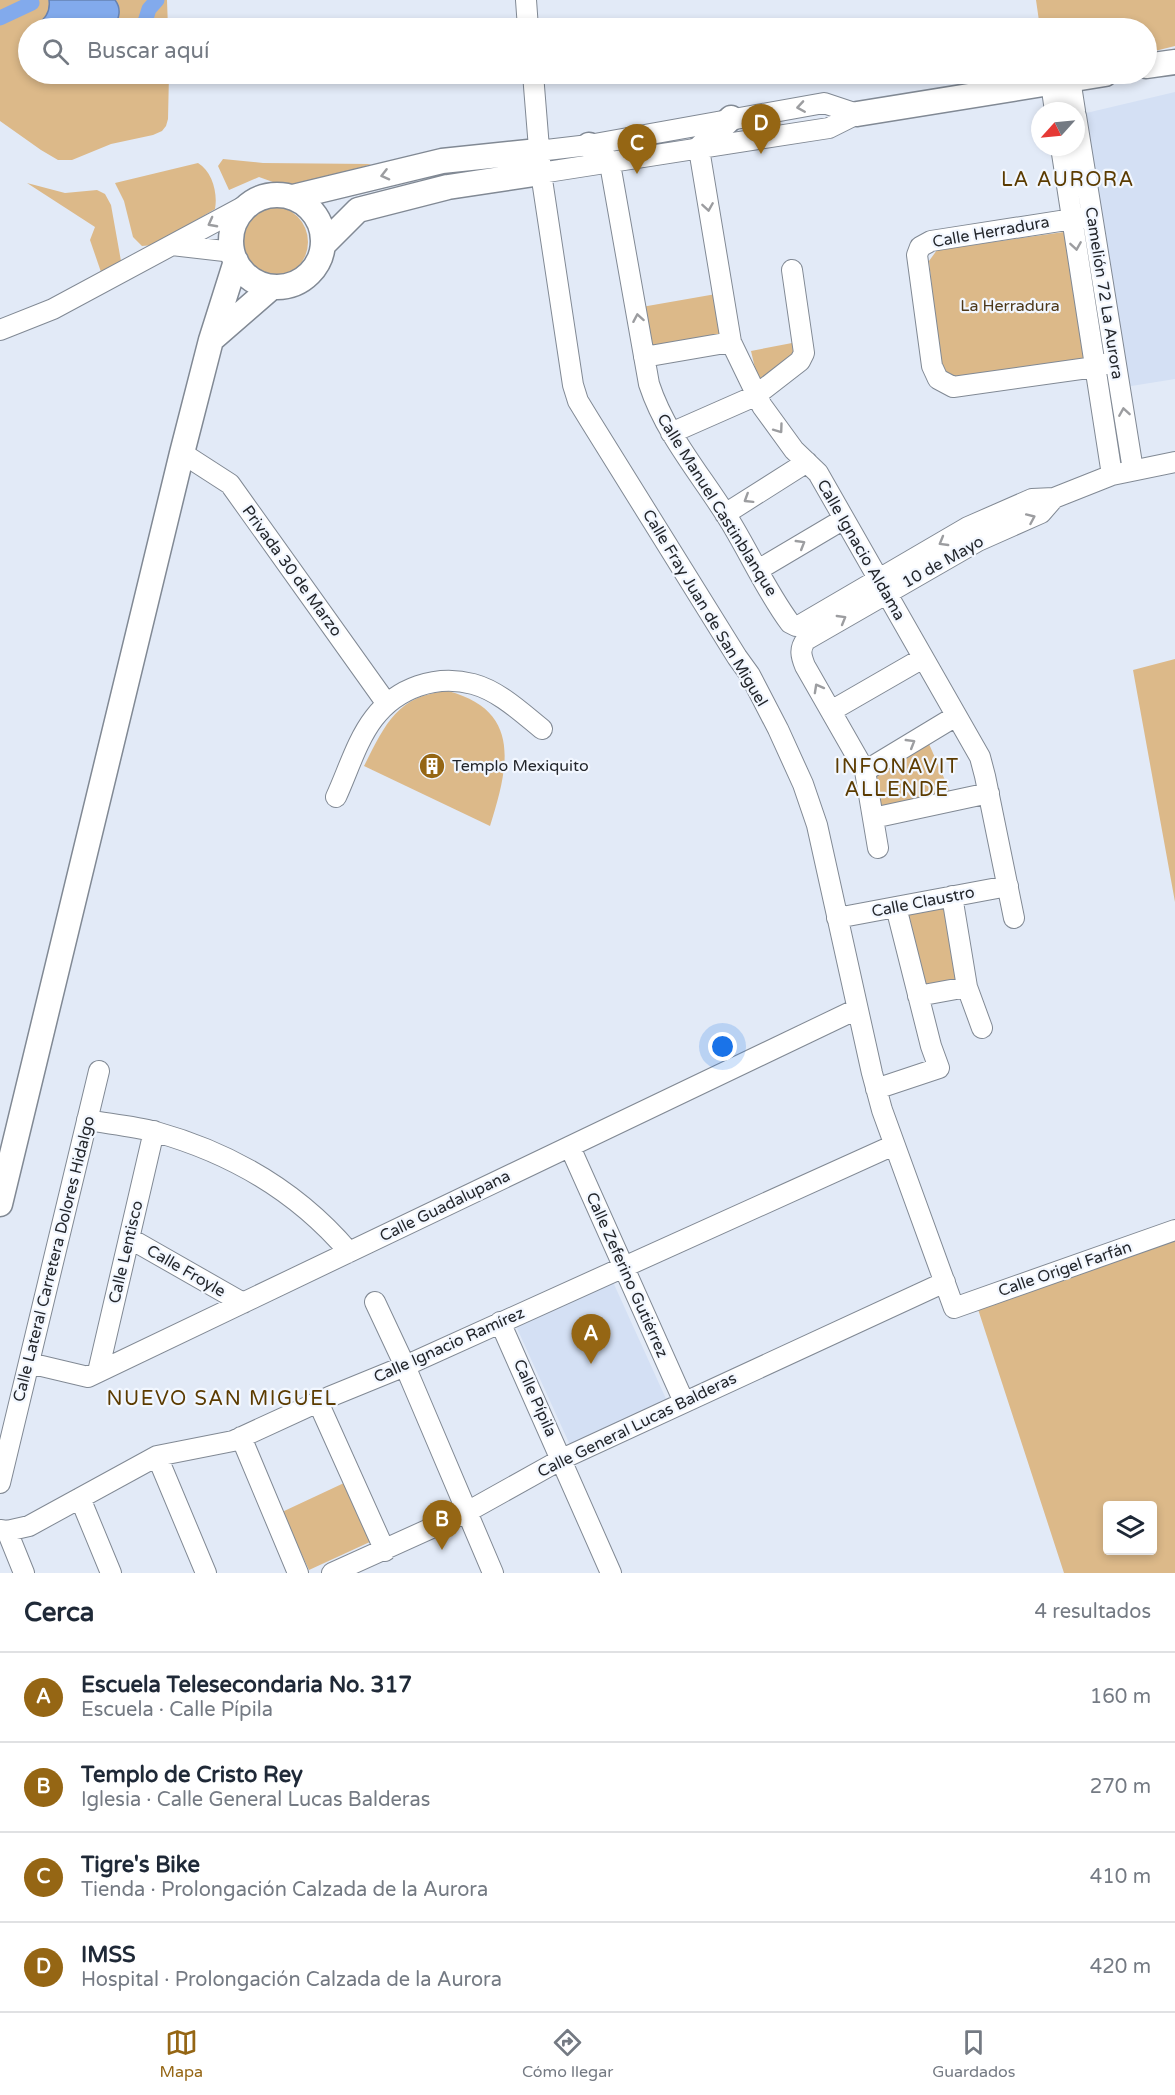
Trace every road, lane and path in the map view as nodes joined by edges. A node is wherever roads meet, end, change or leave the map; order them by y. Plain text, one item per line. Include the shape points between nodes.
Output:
1 (526, 0) edge
2 (527, 18) edge
3 (1175, 62) edge
4 (1157, 64) edge
5 (534, 84) edge
6 (1042, 84) edge
7 (1060, 84) edge
8 (1062, 84) edge
9 (1056, 102) edge
10 (1070, 102) edge
11 (858, 114) junction
12 (732, 118) junction
13 (589, 144) junction
14 (699, 149) junction
15 (1062, 156) edge
16 (1082, 156) edge
17 (540, 162) junction
18 (610, 164) junction
19 (292, 198) junction
20 (252, 202) junction
21 (1092, 216) junction
22 (1072, 219) junction
23 (172, 245) junction
24 (323, 246) junction
25 (234, 257) junction
26 (792, 270) dead end
27 (272, 287) junction
28 (0, 330) edge
29 (211, 340) junction
30 (731, 342) junction
31 (644, 357) junction
32 (1115, 361) junction
33 (1095, 367) junction
34 (756, 396) junction
35 (671, 433) junction
36 (182, 453) junction
37 (807, 462) junction
38 (1175, 462) edge
39 (1133, 470) junction
40 (1112, 475) junction
41 (724, 514) junction
42 (844, 519) junction
43 (758, 570) junction
44 (882, 586) junction
45 (796, 626) joint
46 (923, 658) junction
47 (387, 704) junction
48 (831, 711) junction
49 (956, 716) junction
50 (542, 729) dead end
51 (865, 771) junction
52 (989, 793) junction
53 (336, 797) dead end
54 (873, 818) junction
55 (878, 848) dead end
56 (1008, 886) junction
57 (952, 896) junction
58 (896, 907) junction
59 (837, 918) junction
60 (1014, 918) dead end
61 (967, 987) junction
62 (918, 996) junction
63 (858, 1010) junction
64 (982, 1028) dead end
65 (99, 1071) dead end
66 (876, 1089) junction
67 (87, 1120) junction
68 (154, 1131) junction
69 (894, 1145) junction
70 (570, 1147) junction
71 (0, 1204) edge
72 (1175, 1230) edge
73 (129, 1238) junction
74 (349, 1252) junction
75 (624, 1267) junction
76 (945, 1282) junction
77 (375, 1302) dead end
78 (243, 1303) junction
79 (954, 1308) joint
80 (500, 1322) junction
81 (29, 1363) junction
82 (405, 1366) junction
83 (98, 1372) junction
84 (318, 1402) junction
85 (684, 1402) junction
86 (241, 1437) junction
87 (157, 1456) junction
88 (562, 1459) junction
89 (0, 1483) edge
90 (80, 1498) junction
91 (467, 1512) junction
92 (3, 1530) edge
93 (385, 1551) junction
94 (24, 1573) edge
95 (111, 1573) edge
96 (206, 1573) edge
97 (298, 1573) edge
98 (332, 1573) edge
99 (494, 1573) edge
100 (611, 1573) edge

1 - 2 street
3 - 4 main road
5 - 17 street, Calle Fray Juan de San Miguel
6 - 11 main road
7 - 9 street
8 - 10 street
11 -> 12 street via 824,103
11 - 14 street via 828,128
12 - 13 street
12 - 14 main road
13 - 17 street
13 - 18 main road
14 - 18 street
14 -> 30 street, Calle Ignacio Aldama
15 - 22 street, Camelión 72 La Aurora
16 - 21 street, Camelión 72 La Aurora
17 - 18 street
17 -> 19 main road via 442,160
17 - 24 main road via 358,210
17 - 59 street, Calle Fray Juan de San Miguel via 578,401 750,675 778,729 817,825
31 -> 18 street, Calle Manuel Castinblanque
19 - 20 main road via 272,195
19 - 24 main road via 310,208 321,225
20 -> 23 street
20 - 25 main road via 239,216 232,234
21 - 22 street, Calle Herradura
21 - 32 street, Camelión 72 La Aurora
22 -> 33 street, Camelión 72 La Aurora
22 - 33 street, Calle Herradura via 920,246 917,255 932,366 938,379 952,387
23 - 25 street
23 - 28 street via 53,309
24 - 27 main road via 318,263 306,277 290,285
25 - 27 main road via 257,283
25 - 29 main road
26 - 34 street via 804,353 800,361
27 - 29 main road
29 - 36 main road
30 - 31 street
30 - 34 street, Calle Ignacio Aldama
31 - 35 street, Calle Manuel Castinblanque via 657,407
32 - 33 street, Calle Herradura
39 -> 32 street, Camelión 72 La Aurora
33 - 40 street, Camelión 72 La Aurora
34 - 35 street
34 -> 37 street, Calle Ignacio Aldama
35 - 41 street, Calle Manuel Castinblanque
36 - 47 street, Privada 30 de Marzo via 230,484
36 - 71 main road
37 -> 41 street
37 - 42 street, Calle Ignacio Aldama via 818,473
38 - 39 street, 10 de Mayo
39 - 40 street, 10 de Mayo
40 - 44 street, 10 de Mayo via 1054,498 1032,499
41 - 43 street, Calle Manuel Castinblanque
43 -> 42 street
42 - 44 street, Calle Ignacio Aldama
43 - 45 street, Calle Manuel Castinblanque via 785,617
44 - 45 street, 10 de Mayo
44 - 46 street, Calle Ignacio Aldama
48 -> 44 street, 10 de Mayo via 801,657 801,646
46 - 48 street
46 - 49 street, Calle Ignacio Aldama
47 - 50 street via 413,687 433,682 474,684 508,701
47 - 53 street via 373,719
48 - 51 street
51 -> 49 street
49 - 52 street, Calle Ignacio Aldama via 980,757
51 - 54 street
52 - 54 street
52 - 56 street, Calle Ignacio Aldama
54 - 55 street
56 - 57 street, Calle Claustro
56 - 60 street, Calle Ignacio Aldama
57 - 58 street, Calle Claustro
57 - 61 street
58 - 59 street, Calle Claustro
58 - 62 street
59 - 63 street, Calle Fray Juan de San Miguel
61 - 62 street
61 - 64 street
62 - 66 street via 939,1068
63 - 66 street, Calle Fray Juan de San Miguel
63 - 70 street, Calle Guadalupana
65 - 67 street, Calle Lateral Carretera Dolores Hidalgo
66 - 69 street, Calle Fray Juan de San Miguel
67 - 68 street
67 - 81 street, Calle Lateral Carretera Dolores Hidalgo
68 - 73 street, Calle Lentisco
68 - 74 street via 202,1146 253,1171 294,1197
69 - 75 street, Calle Ignacio Ramírez
69 - 76 street, Calle Fray Juan de San Miguel
70 - 74 street, Calle Guadalupana
70 - 75 street, Calle Zeferino Gutiérrez
72 - 79 street, Calle Origel Farfán
73 - 78 street, Calle Froyle
73 - 83 street, Calle Lentisco
74 - 78 street, Calle Guadalupana
75 - 80 street, Calle Ignacio Ramírez
75 - 85 street, Calle Zeferino Gutiérrez
76 - 79 street, Calle Fray Juan de San Miguel
76 - 85 street, Calle General Lucas Balderas
77 - 82 street
78 - 83 street, Calle Guadalupana
80 - 82 street, Calle Ignacio Ramírez
80 - 88 street, Calle Pípila
81 - 83 street, Calle Guadalupana via 88,1377
81 - 89 street, Calle Lateral Carretera Dolores Hidalgo
82 - 84 street, Calle Ignacio Ramírez
82 - 91 street
84 - 86 street, Calle Ignacio Ramírez
84 - 93 street
85 - 88 street, Calle General Lucas Balderas
86 - 87 street, Calle Ignacio Ramírez
86 - 97 street
87 - 90 street, Calle Ignacio Ramírez
87 - 96 street
88 - 91 street, Calle General Lucas Balderas
88 - 100 street, Calle Pípila
90 - 92 street, Calle Ignacio Ramírez via 29,1526
90 - 95 street
91 - 93 street, Calle General Lucas Balderas
91 - 99 street
92 - 94 street
93 - 98 street, Calle General Lucas Balderas

